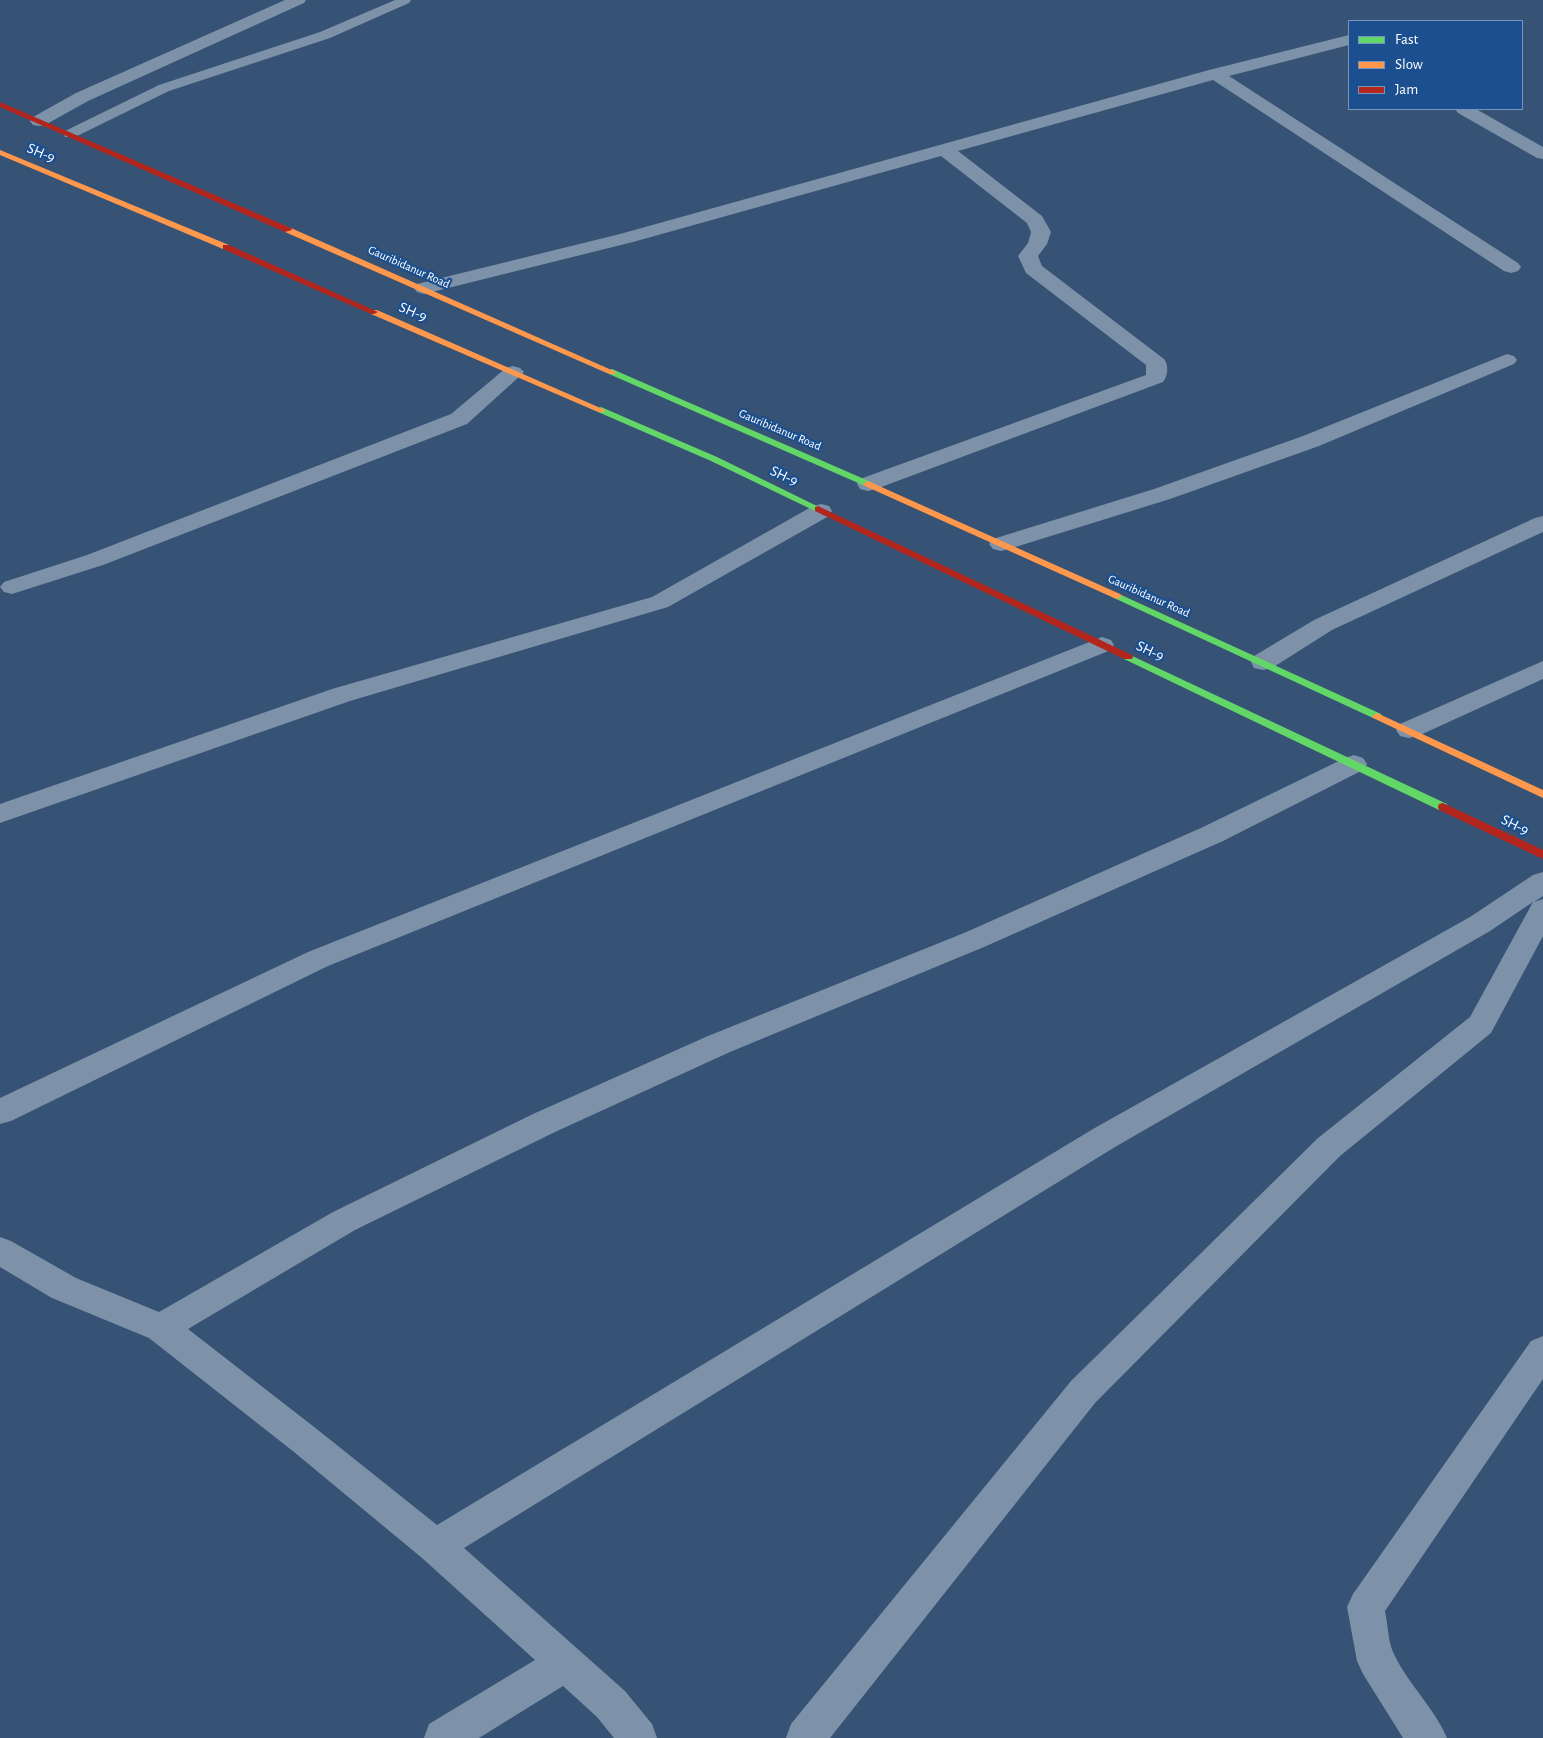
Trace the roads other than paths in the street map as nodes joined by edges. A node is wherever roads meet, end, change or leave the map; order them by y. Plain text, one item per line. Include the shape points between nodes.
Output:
1 (298, 0) edge
2 (405, 0) edge
3 (1348, 41) edge
4 (1215, 74) junction
5 (0, 104) edge
6 (1466, 110) edge
7 (39, 121) junction
8 (70, 134) junction
9 (92, 144) junction
10 (944, 149) junction
11 (0, 152) edge
12 (75, 152) dead end
13 (1543, 154) edge
14 (57, 160) dead end
15 (40, 168) junction
16 (1511, 267) dead end
17 (424, 288) junction
18 (1507, 360) dead end
19 (513, 372) junction
20 (868, 484) junction
21 (821, 511) junction
22 (1543, 523) edge
23 (1001, 544) junction
24 (12, 587) dead end
25 (1102, 645) junction
26 (1263, 662) junction
27 (1543, 669) edge
28 (1409, 730) junction
29 (1354, 764) junction
30 (1543, 794) edge
31 (0, 814) edge
32 (1543, 855) edge
33 (1543, 882) edge
34 (1543, 909) edge
35 (0, 1112) edge
36 (0, 1251) edge
37 (161, 1328) junction
38 (1543, 1351) edge
39 (435, 1546) junction
40 (565, 1663) junction
41 (443, 1738) edge
42 (638, 1738) edge
43 (805, 1738) edge
44 (1428, 1738) edge

1 - 7 street via 82,97
2 - 8 lane via 326,35 164,88
3 - 4 street
4 - 10 street
4 - 16 street
5 - 7 main road, Gauribidanur Road
6 - 13 street
7 - 8 main road, Gauribidanur Road
8 - 9 main road, Gauribidanur Road
9 - 12 main road
9 - 17 main road, Gauribidanur Road
10 - 17 street via 635,235
10 - 20 street via 1035,220 1041,232 1028,256 1033,269 1157,363 1156,378
11 - 15 main road, SH-9
14 - 15 main road
15 - 19 main road, SH-9
17 - 20 main road, Gauribidanur Road
18 - 23 street via 1311,441 1162,494
19 - 21 main road, SH-9
19 - 24 street via 459,419 95,560
20 - 23 main road, Gauribidanur Road
21 - 25 main road, SH-9
21 - 31 street via 660,602 342,695
22 - 26 street via 1323,624
23 - 26 main road, Gauribidanur Road
25 - 29 main road, SH-9
25 - 35 street via 318,959
26 - 28 main road, Gauribidanur Road
27 - 28 street
28 - 30 main road, Gauribidanur Road
29 - 32 main road, SH-9
29 - 37 street via 1213,834 974,940 720,1044 544,1123 344,1221
33 - 39 street via 1480,924 1104,1138
34 - 43 street via 1481,1025 1330,1147 1083,1392
36 - 37 street via 64,1288
37 - 39 street
38 - 44 street via 1366,1607 1376,1661
39 - 40 street
40 - 41 street
40 - 42 street via 611,1704

